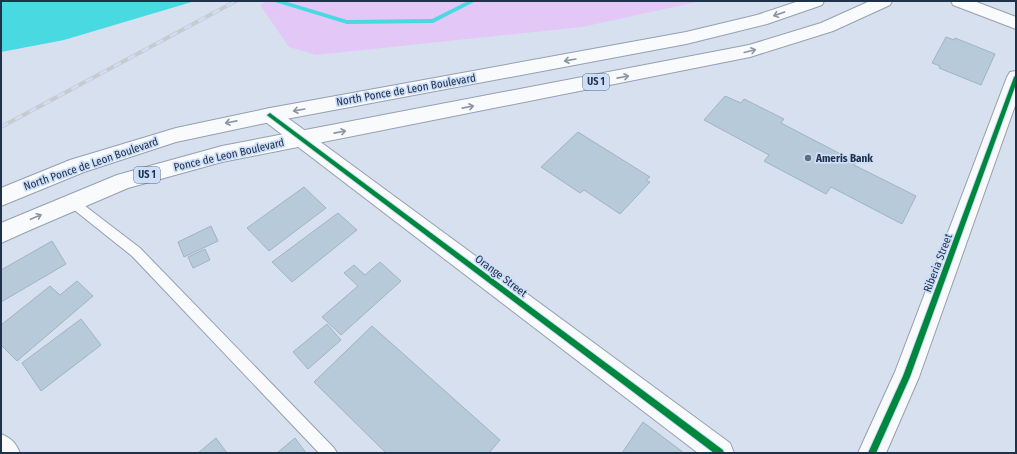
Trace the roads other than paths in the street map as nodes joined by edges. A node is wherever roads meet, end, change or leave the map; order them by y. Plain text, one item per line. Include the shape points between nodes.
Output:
1 (816, 1) edge
2 (884, 1) edge
3 (959, 1) edge
4 (1016, 23) edge
5 (1016, 77) edge
6 (270, 115) junction
7 (302, 139) junction
8 (1, 197) edge
9 (72, 202) junction
10 (1, 234) edge
11 (1, 448) edge
12 (6, 453) edge
13 (329, 453) edge
14 (720, 453) edge
15 (872, 453) edge

1 -> 6 main road, North Ponce de Leon Boulevard / US 1 via 761,20 686,38
7 -> 2 main road, US 1 via 750,51 827,27
3 - 4 main road
5 - 15 main road, Riberia Street via 906,377
6 - 7 main road, Orange Street
6 -> 8 main road, North Ponce de Leon Boulevard / US 1 via 129,148
7 - 9 main road, Ponce de Leon Boulevard / US 1 via 222,154 124,181
7 - 14 main road, Orange Street
10 -> 9 main road, Ponce de Leon Boulevard / US 1
9 - 13 lane via 136,252
11 - 12 main road

